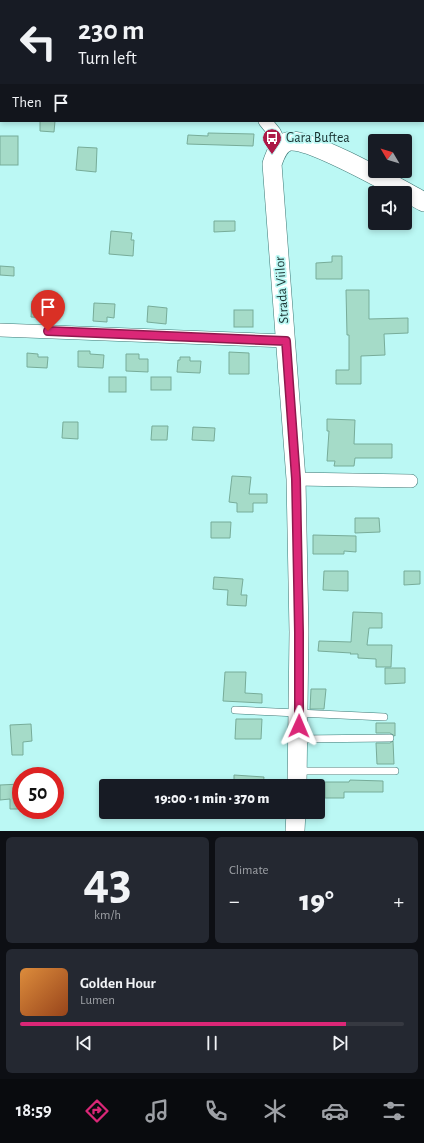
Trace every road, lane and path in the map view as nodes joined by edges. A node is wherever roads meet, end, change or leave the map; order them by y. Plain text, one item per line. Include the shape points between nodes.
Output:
1 (266, 122) edge
2 (281, 146) junction
3 (424, 202) edge
4 (0, 330) edge
5 (286, 341) junction
6 (296, 479) junction
7 (411, 481) dead end
8 (235, 710) dead end
9 (299, 713) junction
10 (384, 716) dead end
11 (390, 738) dead end
12 (299, 739) junction
13 (395, 771) dead end
14 (298, 778) edge
15 (296, 819) edge
16 (295, 831) edge

1 - 2 street
2 - 3 main road via 289,141 318,148
2 - 5 main road, Strada Viilor via 272,164
4 - 5 street
5 - 6 main road, Strada Viilor
6 - 7 street
6 - 9 main road, Strada Viilor
8 - 9 lane
9 - 10 lane
9 - 12 main road, Strada Viilor
11 - 12 lane
12 - 14 main road, Strada Viilor
13 - 14 lane
15 - 16 main road

